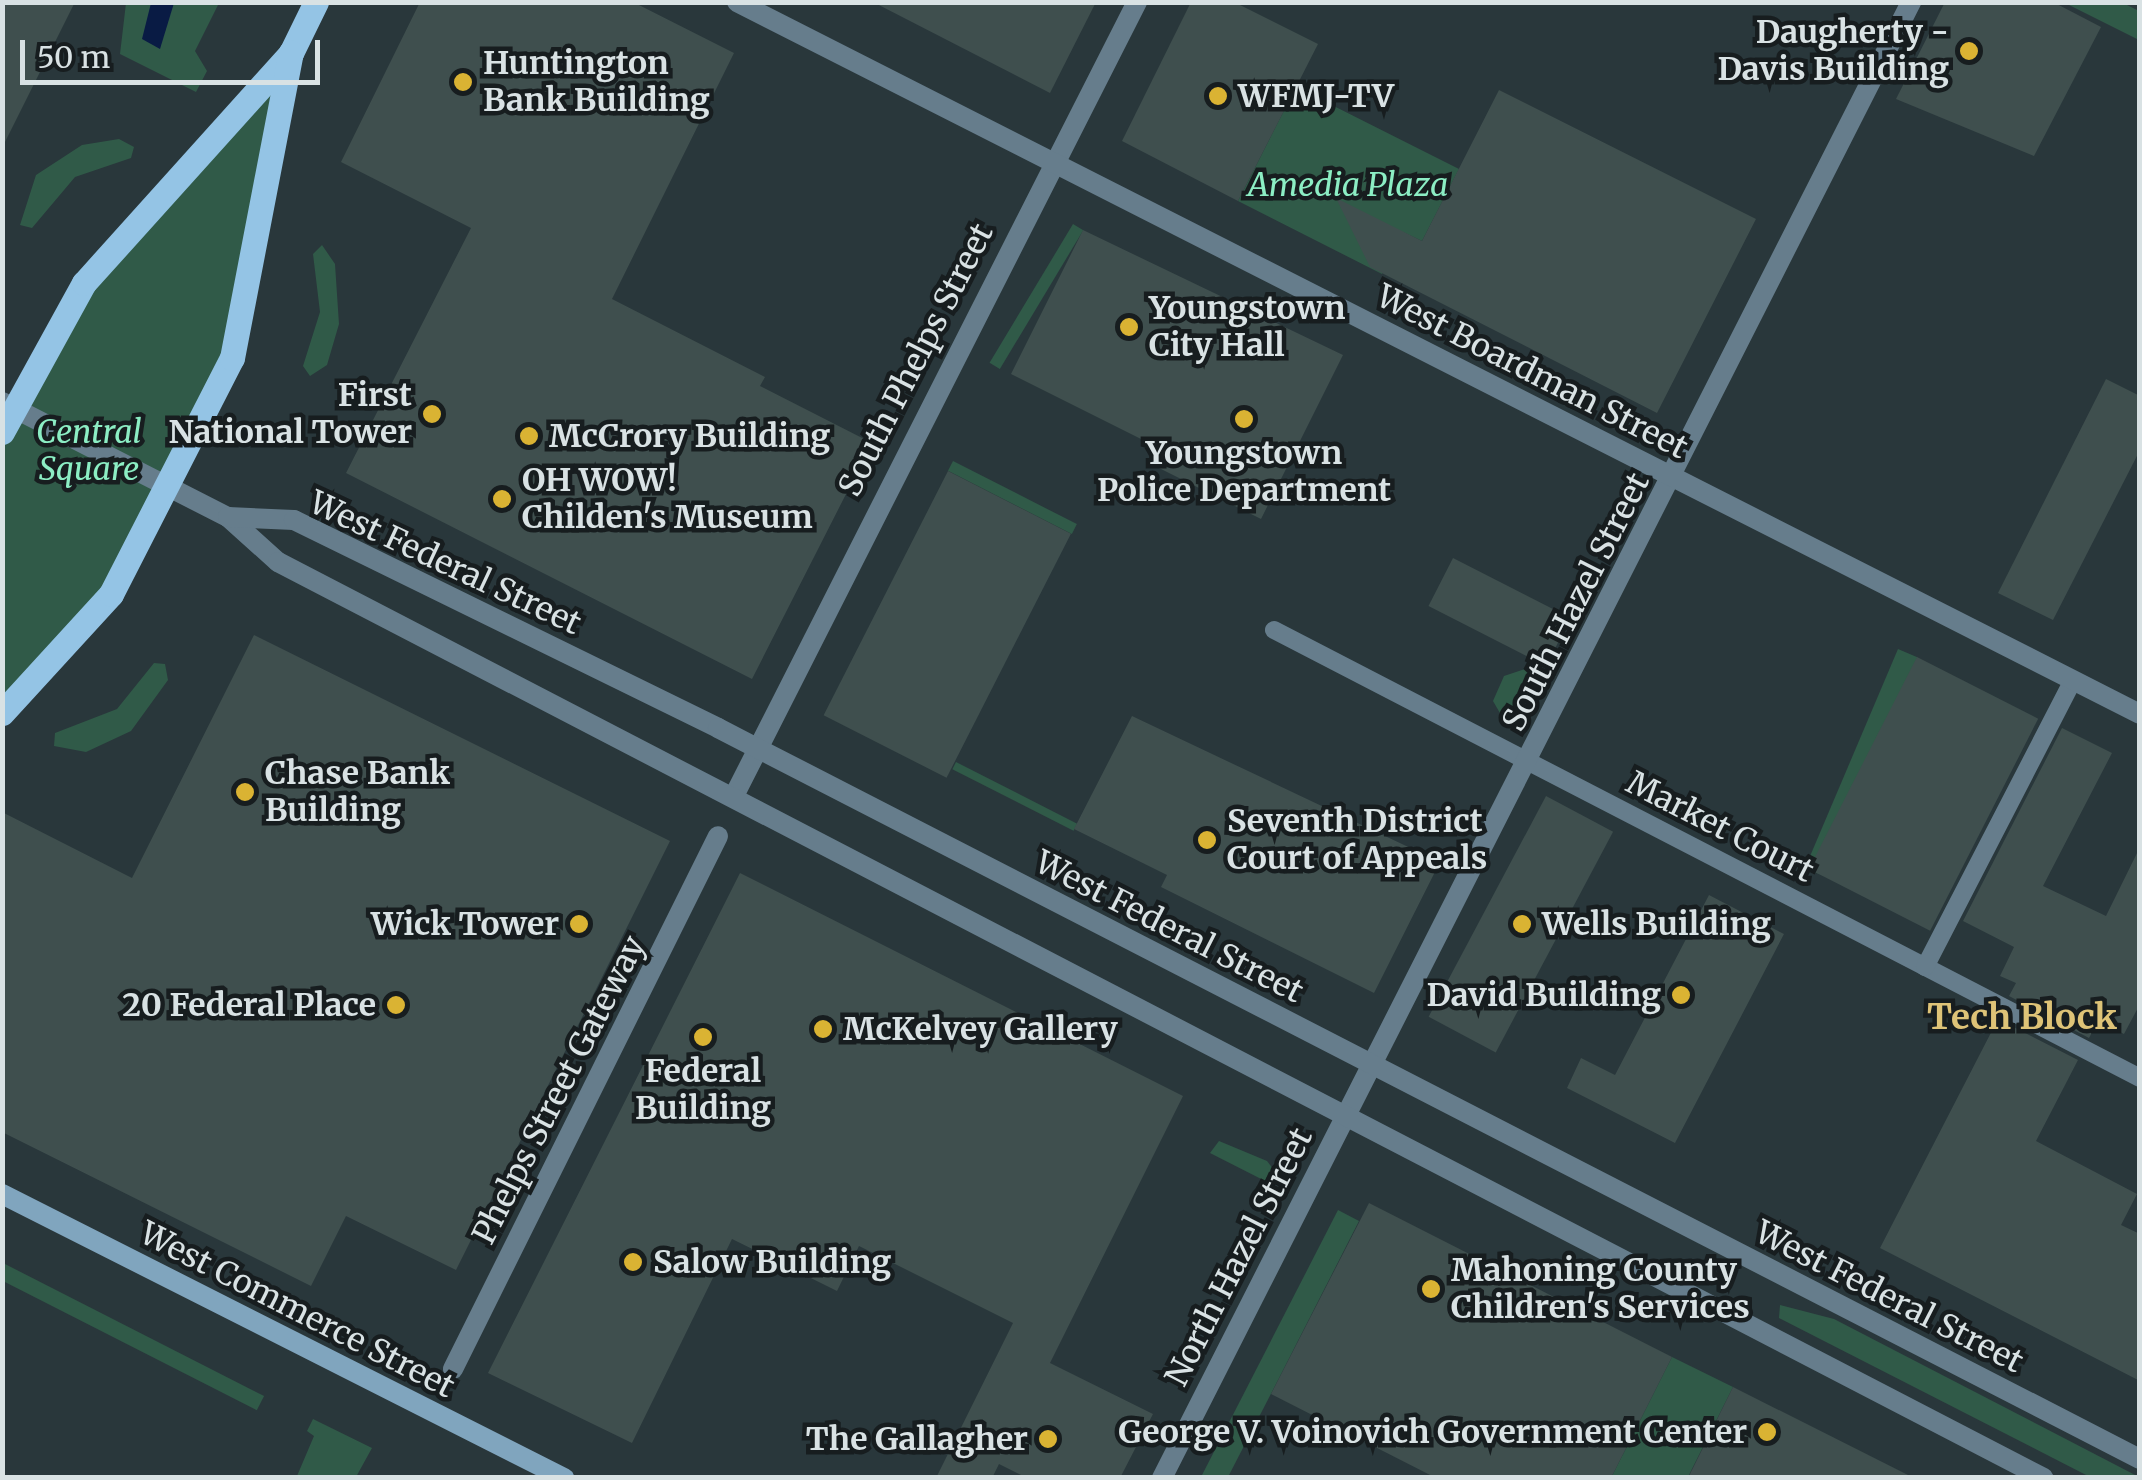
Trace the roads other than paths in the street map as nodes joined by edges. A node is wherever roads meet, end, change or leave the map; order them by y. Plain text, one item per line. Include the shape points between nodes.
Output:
1 (316, 2) edge
2 (1137, 2) edge
3 (1911, 2) edge
4 (739, 3) edge
5 (290, 53) junction
6 (1056, 164) junction
7 (9, 405) edge
8 (2, 432) edge
9 (1674, 478) junction
10 (168, 484) junction
11 (228, 517) junction
12 (1274, 630) dead end
13 (2072, 680) junction
14 (2, 713) edge
15 (2140, 714) edge
16 (755, 749) junction
17 (1528, 762) junction
18 (735, 794) junction
19 (718, 836) dead end
20 (1925, 967) junction
21 (1371, 1065) junction
22 (2140, 1078) edge
23 (1344, 1117) junction
24 (2, 1194) edge
25 (453, 1369) dead end
26 (2140, 1459) edge
27 (564, 1478) edge
28 (1162, 1478) edge
29 (2044, 1478) edge

1 - 5 main road
2 - 6 street, South Phelps Street
3 - 9 street, South Hazel Street
4 - 6 street, West Boardman Street
5 - 7 main road via 84,283
5 - 10 main road via 232,358
6 - 9 street, West Boardman Street
6 - 16 street, South Phelps Street via 1025,211
7 - 8 main road
7 - 10 street
9 - 13 street, West Boardman Street
9 - 17 street, South Hazel Street
10 - 11 street
10 - 14 main road via 111,594
11 - 16 street, West Federal Street via 294,520
11 - 18 street via 278,562
12 - 17 lane, Market Court
13 - 15 street, West Boardman Street
13 - 20 lane
16 - 18 street, South Phelps Street
16 - 21 street, West Federal Street
17 - 20 lane, Market Court
17 - 21 street, South Hazel Street
18 - 23 street
19 - 25 street, Phelps Street Gateway
20 - 22 lane, Market Court
21 - 23 street, North Hazel Street
21 - 26 street, West Federal Street
23 - 28 street, North Hazel Street
23 - 29 street
24 - 27 main road, West Commerce Street

